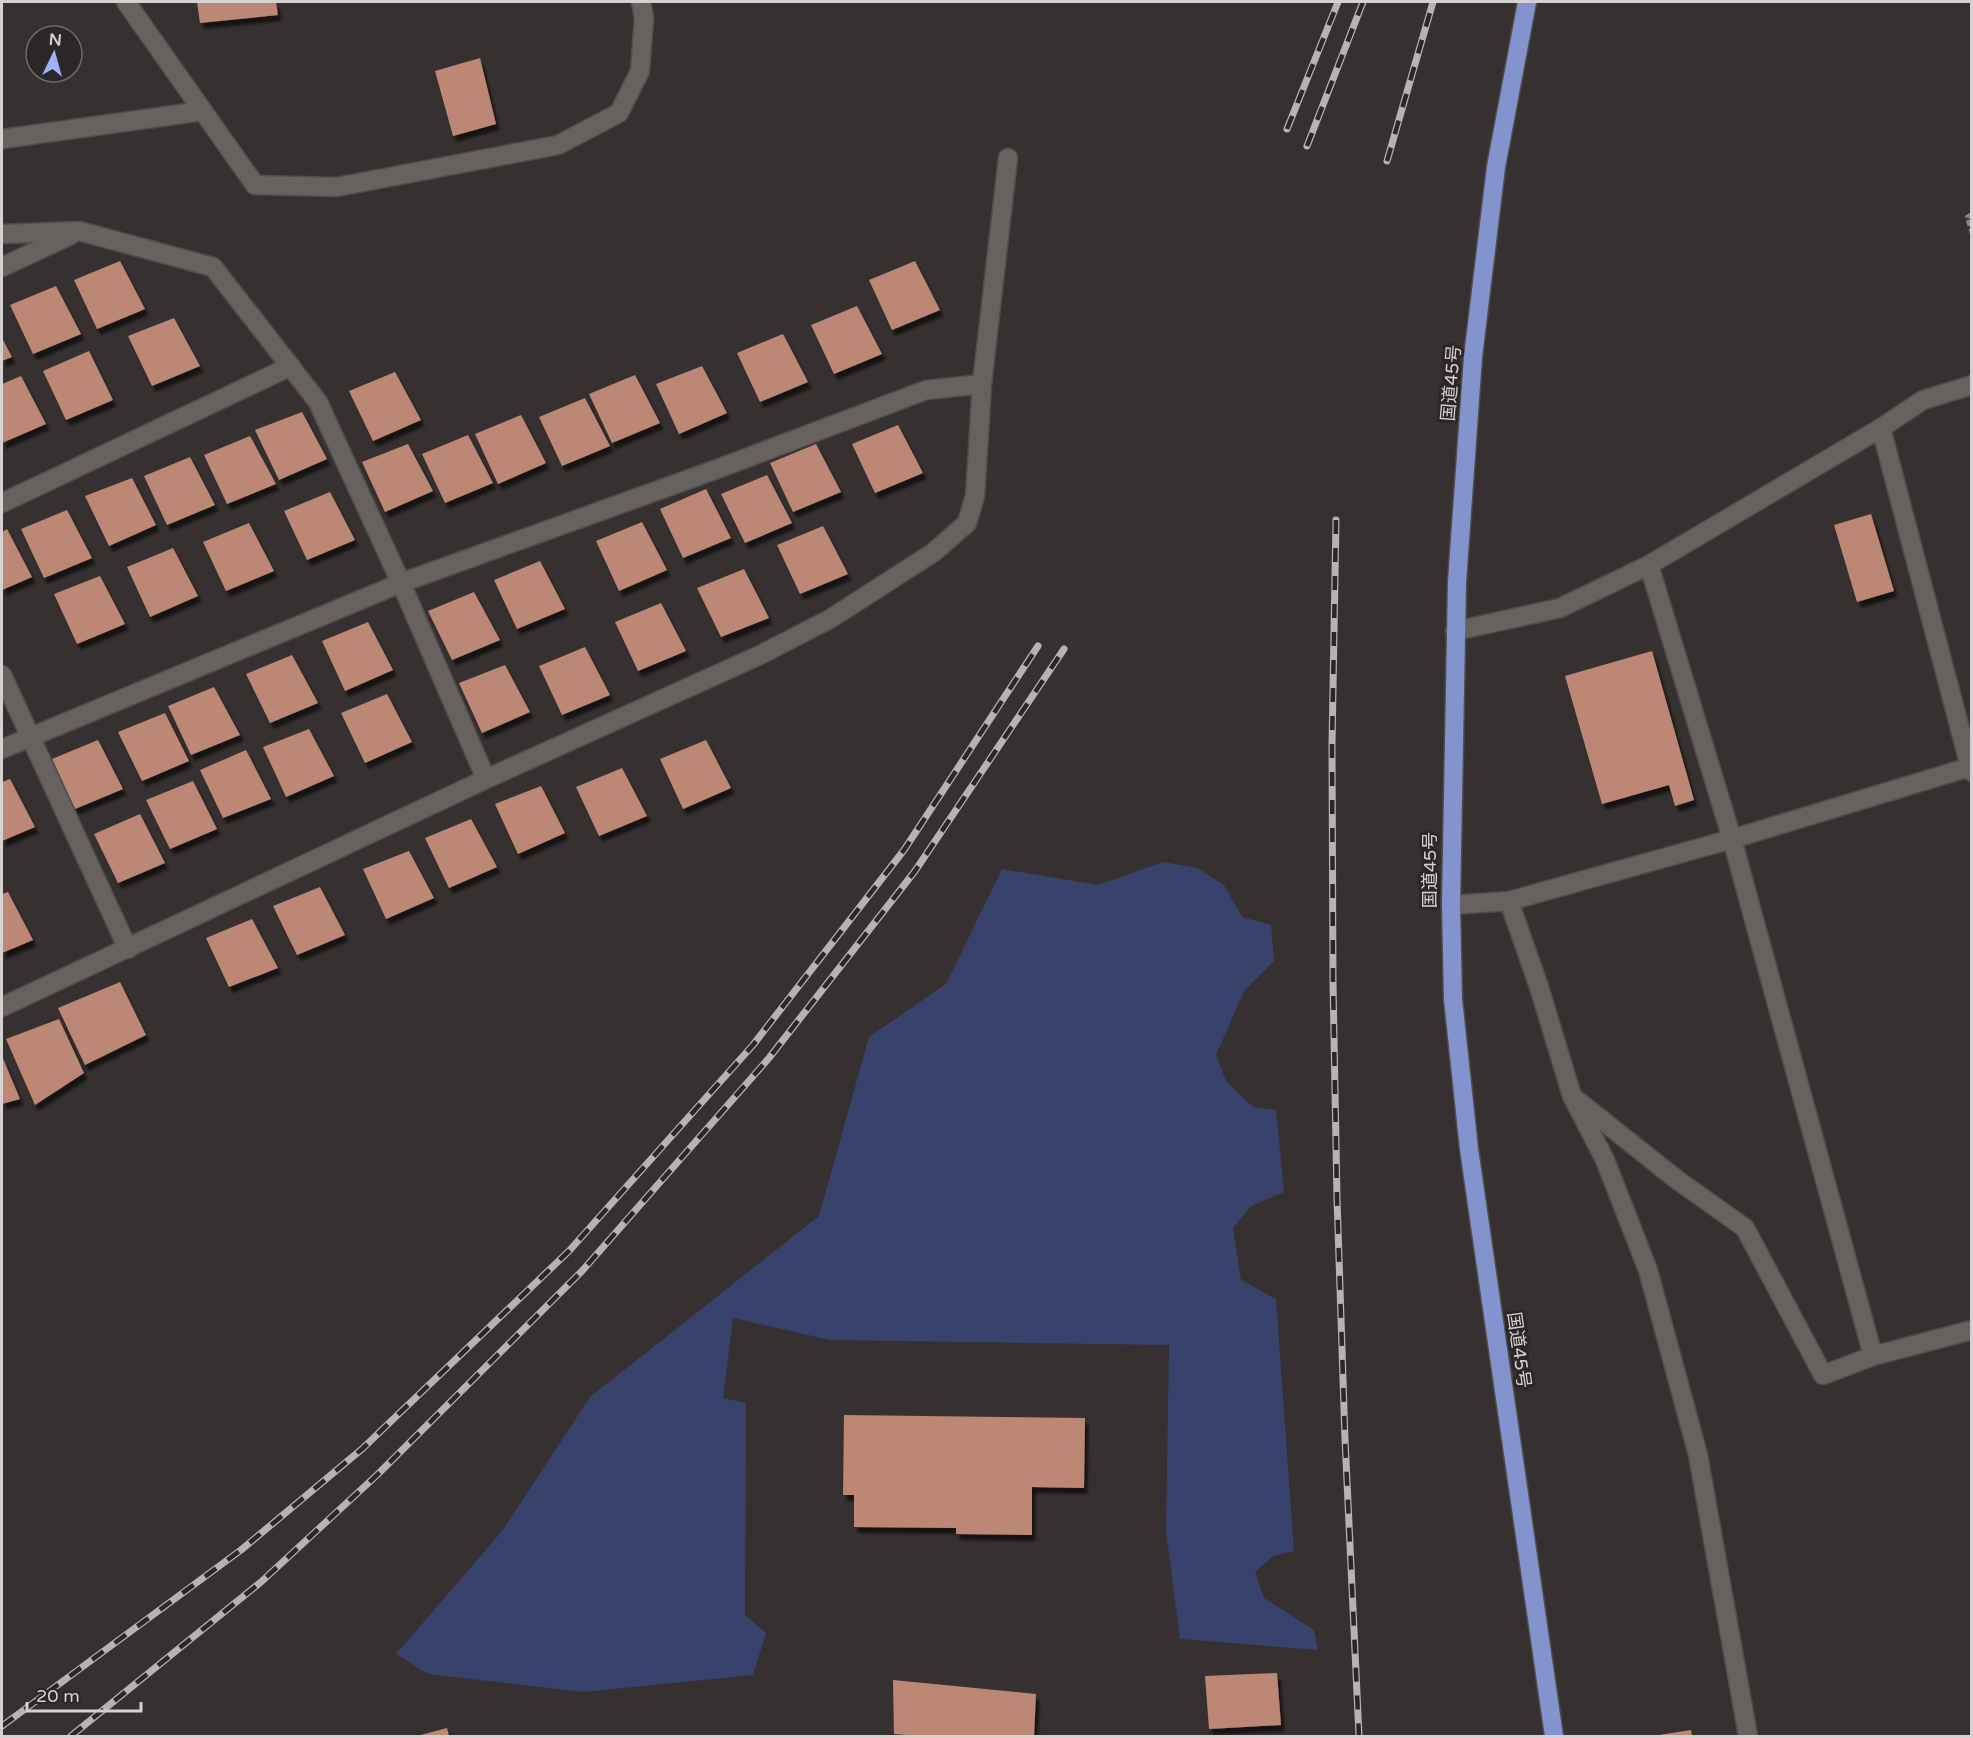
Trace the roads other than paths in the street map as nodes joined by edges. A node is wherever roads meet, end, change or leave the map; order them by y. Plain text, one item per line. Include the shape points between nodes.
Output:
1 (126, 2) edge
2 (641, 2) edge
3 (1527, 2) edge
4 (203, 111) junction
5 (2, 139) edge
6 (1008, 158) dead end
7 (79, 231) junction
8 (2, 234) edge
9 (2, 267) edge
10 (291, 366) junction
11 (982, 384) junction
12 (1971, 385) edge
13 (1881, 428) junction
14 (2, 503) edge
15 (1649, 566) junction
16 (401, 584) junction
17 (1455, 632) junction
18 (2, 675) edge
19 (29, 736) junction
20 (2, 749) edge
21 (1971, 769) edge
22 (486, 780) junction
23 (1732, 839) junction
24 (1509, 901) junction
25 (1451, 905) junction
26 (128, 949) junction
27 (2, 1007) edge
28 (1572, 1096) junction
29 (1971, 1330) edge
30 (1873, 1356) junction
31 (1554, 1737) edge
32 (1748, 1737) edge

1 - 4 street
2 - 4 street via 644,18 640,71 620,113 558,146 337,187 255,185
3 - 17 highway, 国道45号 via 1496,167 1473,357
4 - 5 street
6 - 11 street
7 - 8 street
7 - 9 street
7 - 10 street via 213,267
10 - 14 street
10 - 16 street via 318,402
11 - 16 street via 926,390
11 - 22 street via 975,496 967,523 934,552 830,619 760,655
12 - 13 street via 1923,400
13 - 15 street
13 - 21 street
15 - 17 street via 1560,608
15 - 23 street
16 - 19 street
16 - 22 street
17 - 25 highway, 国道45号
18 - 19 street
19 - 20 street
19 - 26 street
21 - 23 street
22 - 26 street
23 - 24 street
23 - 30 street
24 - 25 street
24 - 28 street
25 - 31 highway, 国道45号 via 1454,999 1469,1149
26 - 27 street
28 - 30 street via 1745,1228 1823,1376
28 - 32 street via 1605,1160 1648,1270 1698,1455
29 - 30 street

